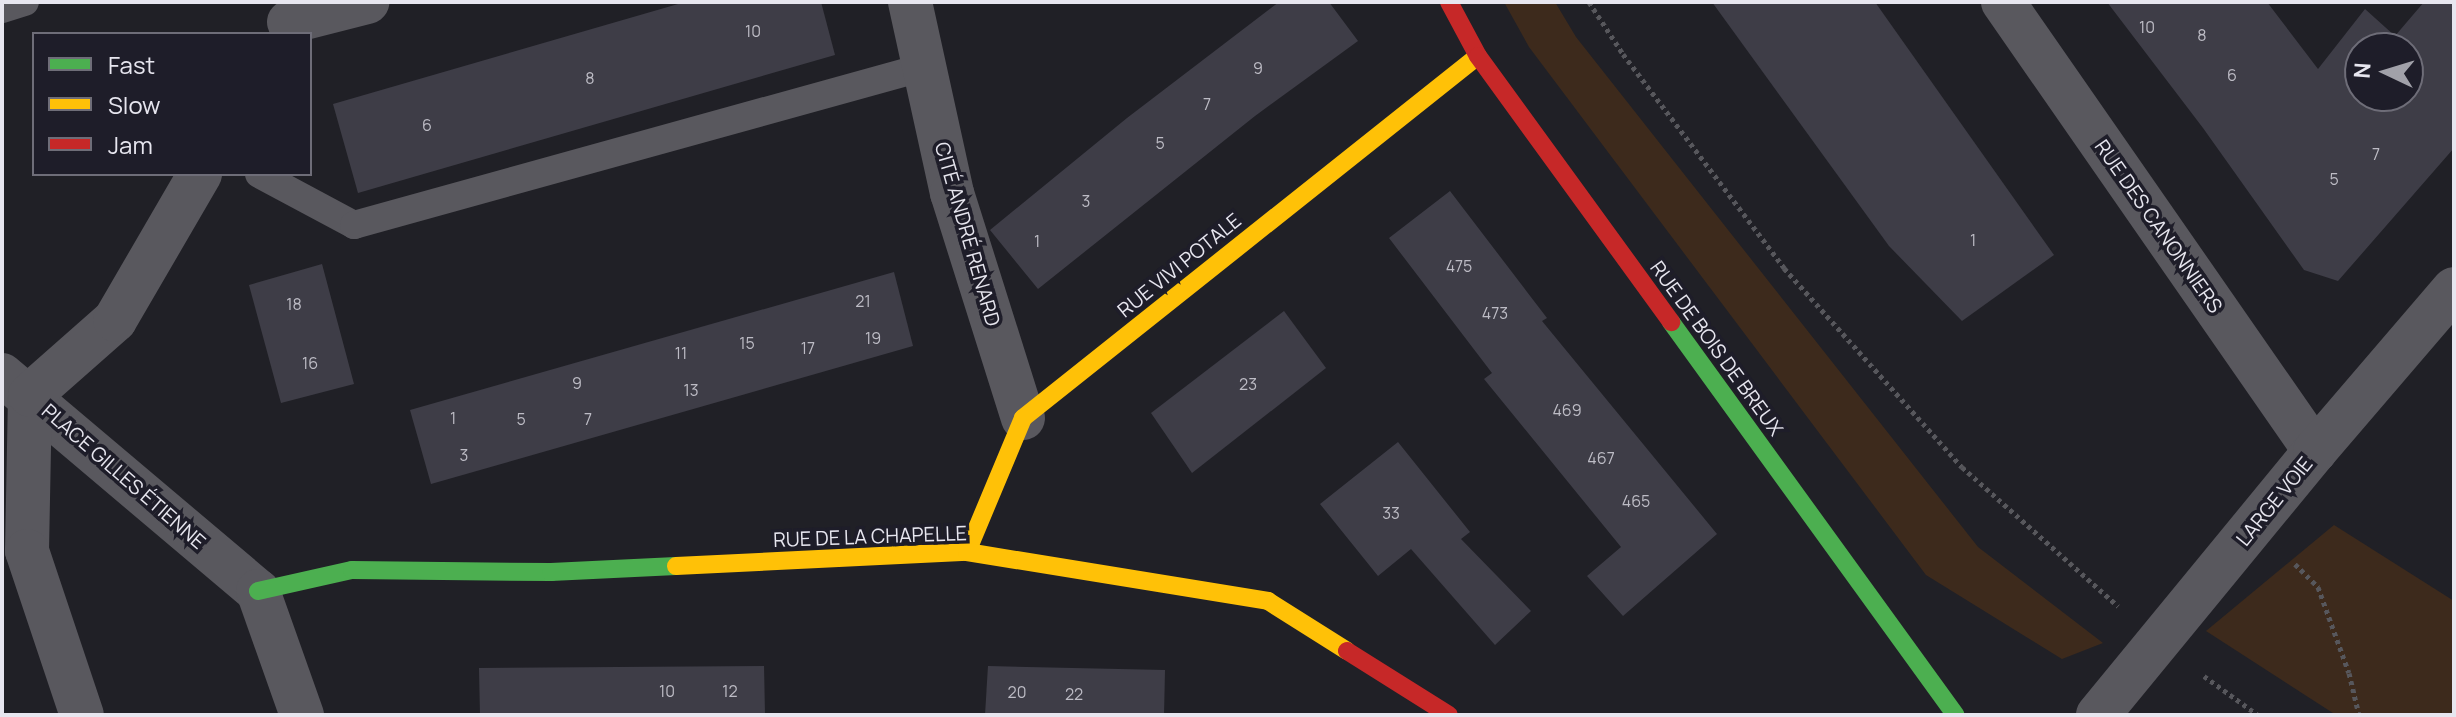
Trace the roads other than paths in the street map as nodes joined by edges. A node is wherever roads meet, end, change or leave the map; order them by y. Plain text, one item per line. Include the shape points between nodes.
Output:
1 (25, 2) edge
2 (367, 2) edge
3 (910, 2) edge
4 (1449, 2) edge
5 (2003, 2) edge
6 (2, 9) edge
7 (290, 19) edge
8 (1478, 56) junction
9 (924, 67) junction
10 (199, 176) edge
11 (263, 176) edge
12 (2454, 289) edge
13 (16, 385) edge
14 (1023, 418) junction
15 (2315, 451) junction
16 (967, 552) junction
17 (258, 591) junction
18 (82, 715) edge
19 (302, 715) edge
20 (1449, 715) edge
21 (1956, 715) edge
22 (2098, 715) edge

1 - 6 lane
2 - 7 street
3 - 9 street, CITÉ ANDRÉ RENARD
4 - 8 street, RUE DE BOIS DE BREUX
5 - 15 street, RUE DES CANONNIERS
8 - 14 street, RUE VIVI POTALE
8 - 21 street, RUE DE BOIS DE BREUX
9 - 11 lane via 354,225
9 - 14 street, CITÉ ANDRÉ RENARD via 952,193
10 - 13 street via 115,320
12 - 15 street, LARGE VOIE
13 - 17 street, PLACE GILLES ÉTIENNE
13 - 18 street, PLACE GILLES ÉTIENNE via 27,551
14 - 16 street, RUE VIVI POTALE
15 - 22 street, LARGE VOIE
16 - 17 street, RUE DE LA CHAPELLE via 551,572 352,570
16 - 20 street, RUE DE LA CHAPELLE via 1268,601
17 - 19 street, PLACE GILLES ÉTIENNE

